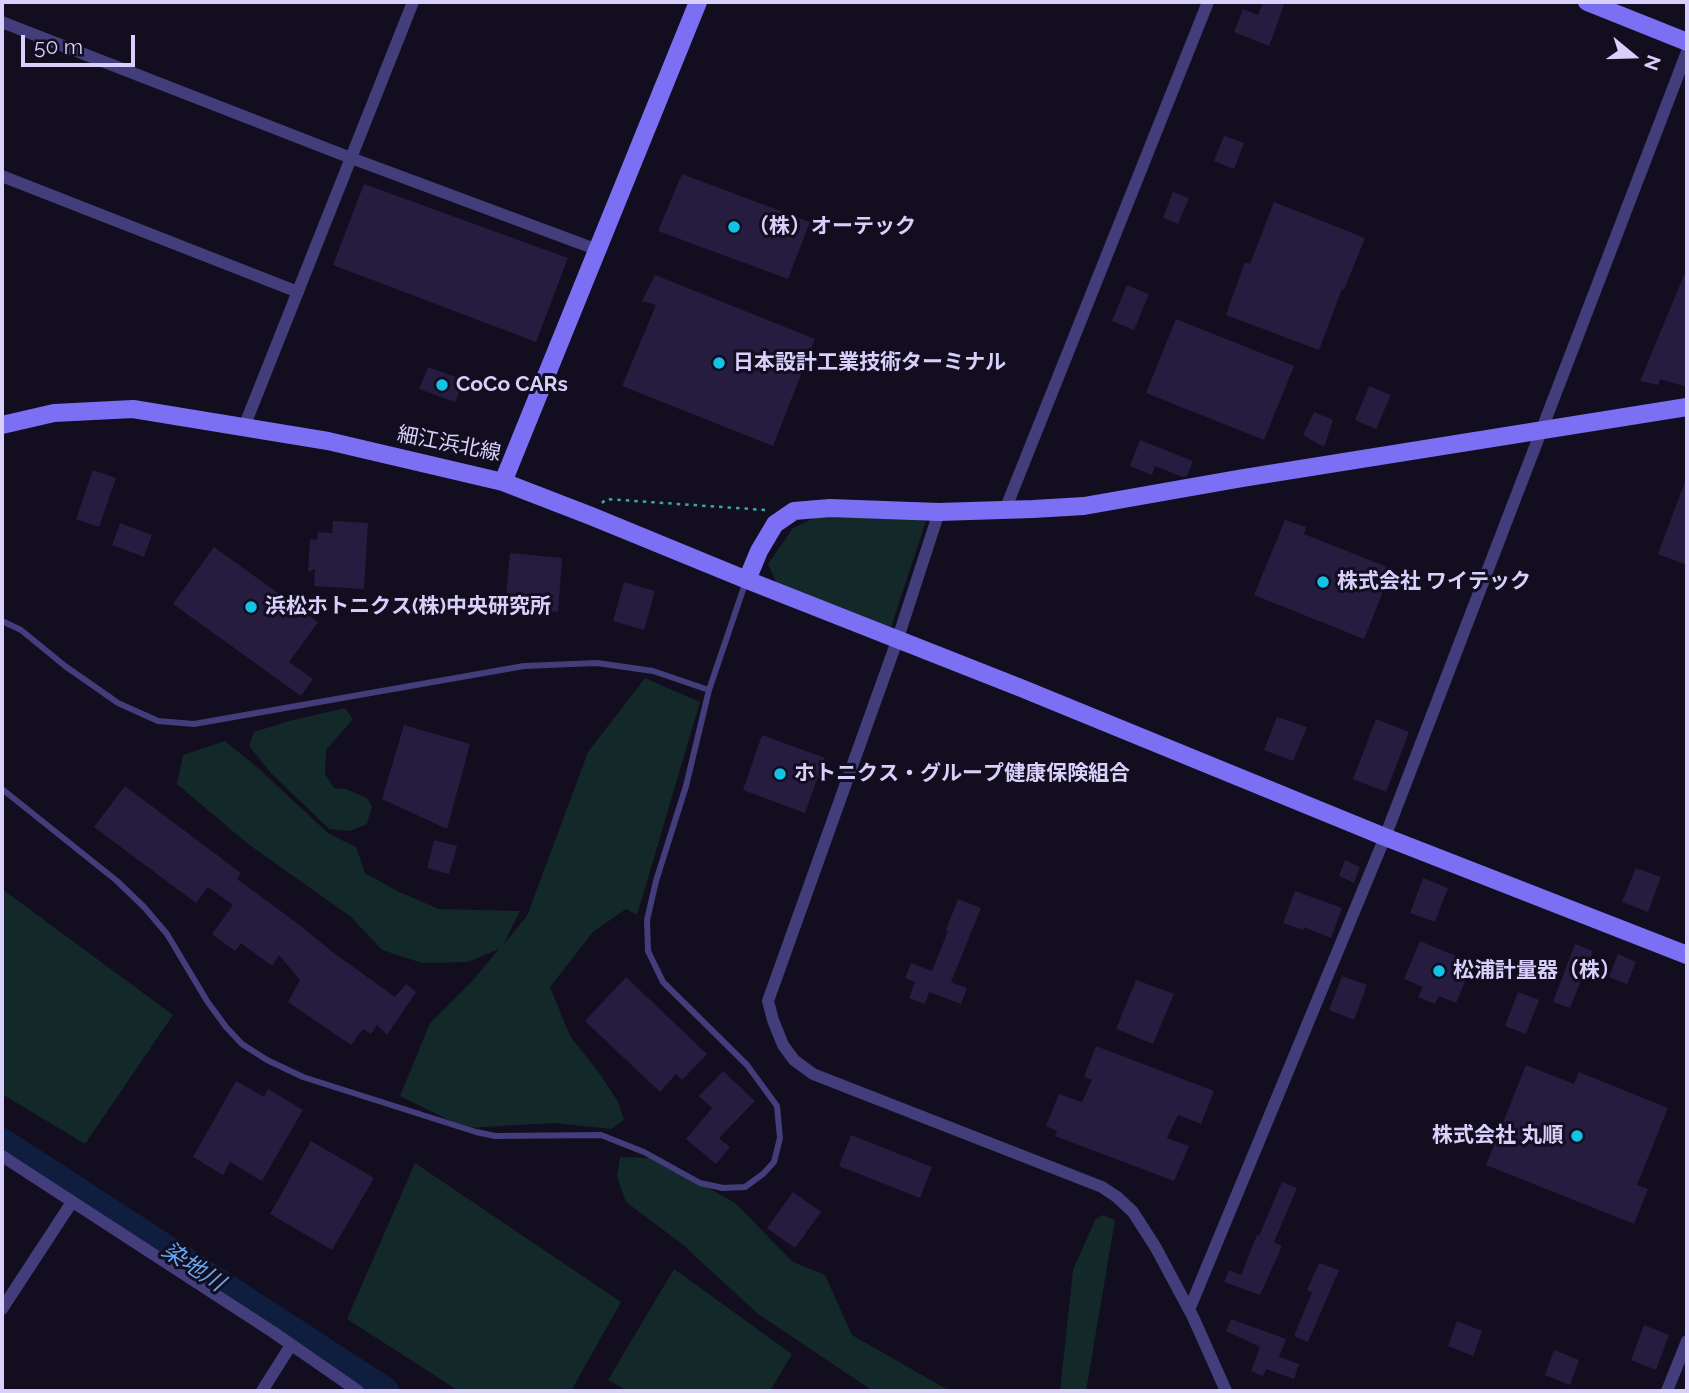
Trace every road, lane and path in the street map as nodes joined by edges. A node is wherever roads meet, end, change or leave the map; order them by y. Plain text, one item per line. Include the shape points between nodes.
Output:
1 (413, 2) edge
2 (698, 2) edge
3 (1208, 2) edge
4 (1587, 2) edge
5 (2, 22) edge
6 (1687, 41) edge
7 (1687, 52) edge
8 (351, 158) junction
9 (2, 176) edge
10 (598, 250) junction
11 (298, 292) junction
12 (1687, 407) edge
13 (2, 425) edge
14 (244, 427) junction
15 (1540, 430) junction
16 (503, 482) junction
17 (1005, 510) junction
18 (794, 512) junction
19 (939, 512) junction
20 (591, 516) junction
21 (747, 580) junction
22 (2, 621) edge
23 (898, 638) junction
24 (709, 690) junction
25 (2, 789) edge
26 (1385, 837) junction
27 (1687, 955) edge
28 (2, 1156) edge
29 (72, 1202) junction
30 (2, 1309) edge
31 (1189, 1310) junction
32 (1687, 1341) edge
33 (291, 1346) junction
34 (262, 1391) edge
35 (358, 1391) edge
36 (1226, 1391) edge
37 (1667, 1391) edge

1 - 8 street
2 - 10 street, 細江浜北線
3 - 17 street
4 - 6 street
5 - 8 street
7 - 15 street
8 - 10 street
8 - 11 street
9 - 11 street
10 - 16 street, 細江浜北線
11 - 14 street
12 - 15 street
13 - 14 street, 細江浜北線 via 54,413 133,409
14 - 16 street, 細江浜北線 via 328,441
15 - 17 street via 1084,506
15 - 26 street
16 - 20 street
17 - 19 street
18 - 19 street via 830,508
18 - 20 path via 606,499
18 - 21 street via 775,524
19 - 23 street
20 - 21 street
21 - 23 street
21 - 24 lane
22 - 24 lane via 22,630 118,703 158,721 194,724 524,666 597,663 653,671
23 - 26 street
23 - 31 street via 768,1001 783,1045 813,1074 1102,1187 1133,1212
24 - 25 lane via 686,786 656,881 647,920 648,951 663,982 747,1065 777,1106 780,1138 774,1162 745,1187 699,1183 645,1152 601,1135 495,1136 476,1132 303,1077 267,1060 226,1027 167,934 144,907
26 - 27 street
26 - 31 street
28 - 29 street
29 - 30 street
29 - 33 street
31 - 36 street
32 - 37 street
33 - 34 street
33 - 35 street

